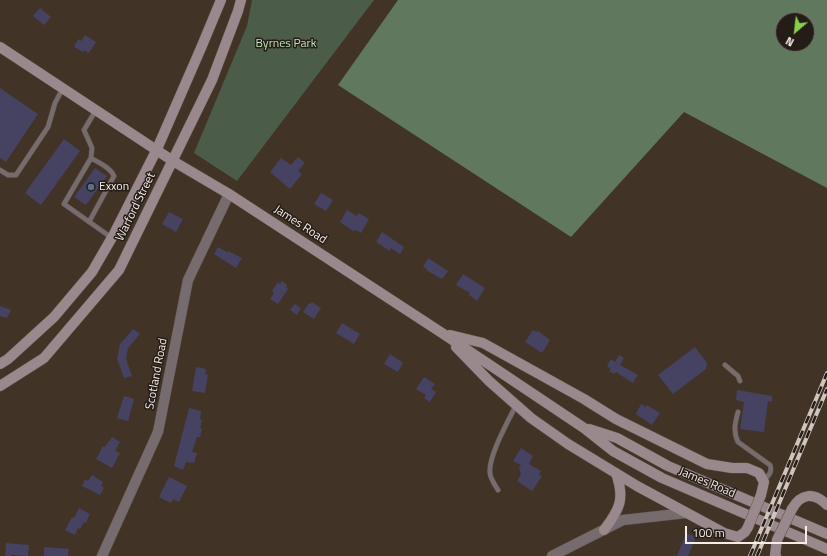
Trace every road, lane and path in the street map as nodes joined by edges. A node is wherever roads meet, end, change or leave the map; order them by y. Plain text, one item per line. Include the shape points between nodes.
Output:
1 (221, 0) edge
2 (241, 0) edge
3 (0, 47) edge
4 (63, 88) junction
5 (96, 110) junction
6 (157, 149) junction
7 (91, 158) junction
8 (173, 161) junction
9 (0, 170) edge
10 (229, 194) junction
11 (89, 222) junction
12 (112, 238) junction
13 (442, 333) junction
14 (0, 364) edge
15 (725, 365) dead end
16 (740, 381) dead end
17 (0, 386) edge
18 (516, 405) junction
19 (738, 412) dead end
20 (584, 428) junction
21 (616, 473) junction
22 (763, 481) junction
23 (498, 490) dead end
24 (827, 505) edge
25 (686, 513) junction
26 (604, 530) junction
27 (827, 534) edge
28 (827, 549) edge
29 (102, 556) edge
30 (552, 556) edge
31 (776, 556) edge

1 - 6 main road, Warford Street
2 - 8 main road, Warford Street via 212,80
3 - 4 main road, James Road
4 - 5 main road, James Road
4 - 9 lane via 55,103 48,127 16,175 8,175
5 - 6 main road, James Road
5 - 7 lane via 84,130 92,148
6 - 8 main road, James Road
6 - 12 main road, Warford Street
7 - 11 lane via 112,171 114,176
7 - 11 lane via 64,204
8 - 10 main road, James Road
8 - 17 main road, Warford Street via 119,270 44,358
10 - 13 main road, James Road
10 - 29 street, Scotland Road via 188,280 158,432
11 - 12 lane
12 - 14 main road, Warford Street via 92,272 54,317
13 - 18 main road via 488,381
13 - 20 main road, James Road
13 - 22 main road via 483,342 616,419 672,447 707,464 747,468 759,473
15 - 16 lane
18 - 21 main road via 568,444
18 - 23 lane via 492,458 490,473
19 - 22 lane via 734,427 738,442 772,468 770,475
20 - 27 main road, James Road via 617,438 668,466
20 - 28 main road, James Road via 613,451 662,478
21 - 25 main road
21 - 26 main road via 621,488 620,503 615,516
22 - 25 main road, bridge via 761,495 748,528 738,537 724,533
24 - 31 main road, bridge via 817,497 810,496 798,500 777,540
25 - 26 street via 623,520
26 - 30 street

